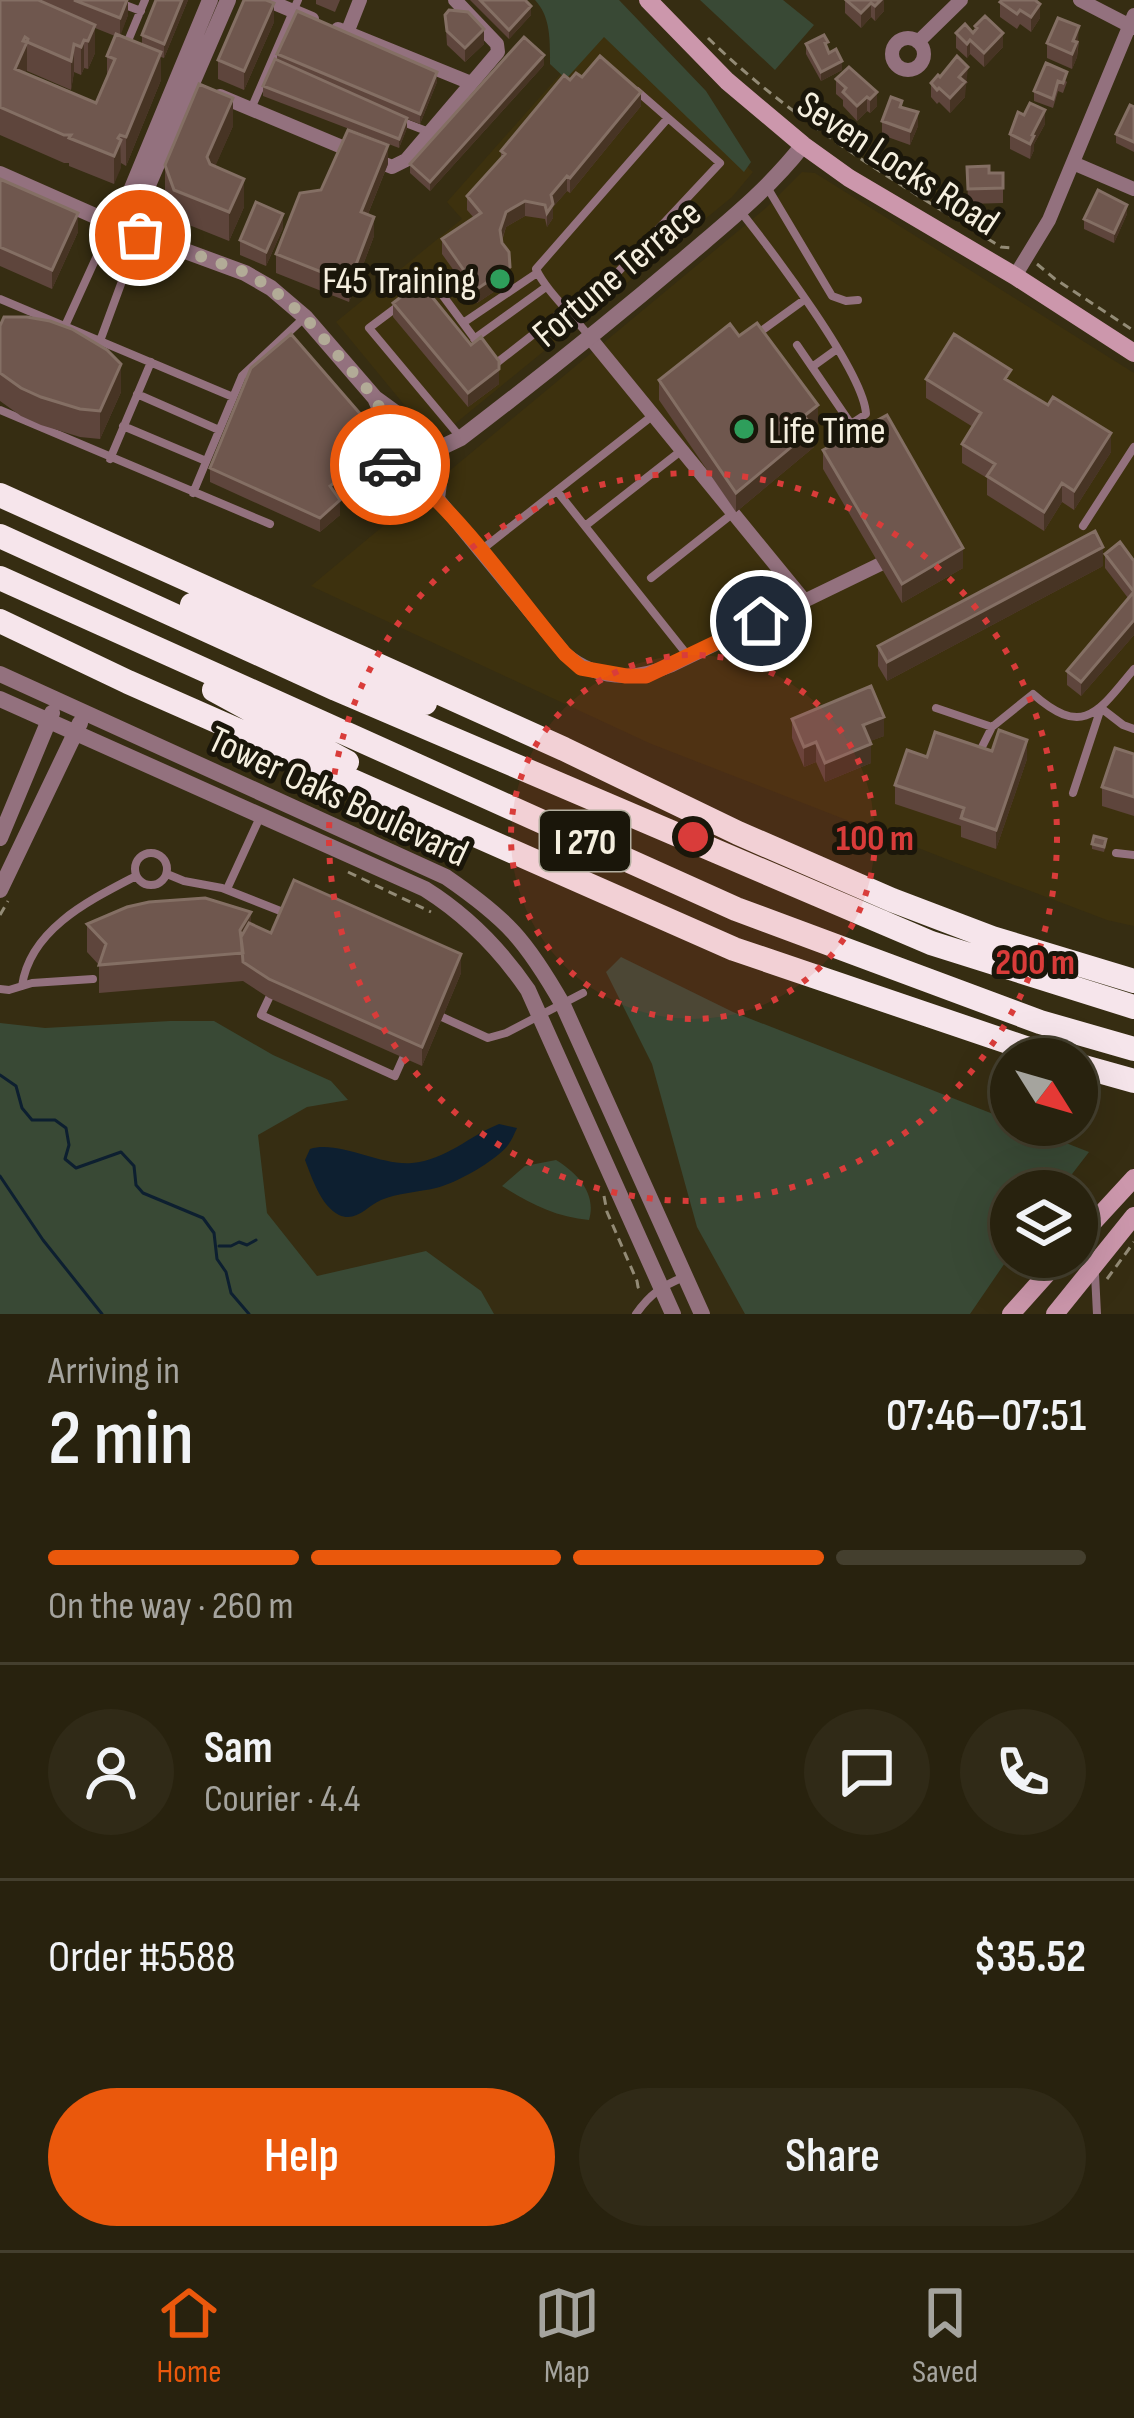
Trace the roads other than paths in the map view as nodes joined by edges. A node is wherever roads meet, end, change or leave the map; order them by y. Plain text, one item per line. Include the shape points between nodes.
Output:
1 (112, 0) edge
2 (146, 0) edge
3 (210, 0) edge
4 (228, 0) edge
5 (267, 0) edge
6 (360, 0) edge
7 (455, 0) edge
8 (648, 0) edge
9 (961, 0) edge
10 (1080, 0) edge
11 (296, 5) edge
12 (141, 11) junction
13 (1132, 23) edge
14 (347, 33) junction
15 (918, 42) dead end
16 (101, 45) dead end
17 (122, 55) junction
18 (139, 62) edge
19 (156, 69) edge
20 (185, 81) junction
21 (471, 83) junction
22 (634, 87) edge
23 (251, 109) junction
24 (385, 114) edge
25 (668, 118) junction
26 (429, 133) junction
27 (803, 145) junction
28 (1073, 164) junction
29 (0, 174) edge
30 (767, 187) junction
31 (1134, 189) edge
32 (740, 211) junction
33 (116, 225) junction
34 (140, 235) junction
35 (537, 273) junction
36 (1015, 276) junction
37 (546, 287) junction
38 (0, 299) edge
39 (804, 300) junction
40 (858, 300) dead end
41 (567, 308) junction
42 (305, 317) junction
43 (575, 318) junction
44 (463, 323) junction
45 (64, 326) junction
46 (764, 329) edge
47 (474, 338) junction
48 (591, 339) junction
49 (100, 340) junction
50 (797, 345) dead end
51 (837, 350) junction
52 (1134, 352) edge
53 (151, 362) junction
54 (812, 367) junction
55 (137, 394) junction
56 (233, 397) junction
57 (375, 398) junction
58 (0, 410) edge
59 (653, 415) junction
60 (851, 424) junction
61 (124, 426) junction
62 (219, 430) junction
63 (461, 438) junction
64 (858, 438) edge
65 (417, 440) junction
66 (388, 444) junction
67 (1134, 447) edge
68 (682, 450) junction
69 (110, 458) junction
70 (206, 461) junction
71 (442, 462) junction
72 (414, 469) junction
73 (557, 491) junction
74 (193, 493) junction
75 (0, 495) edge
76 (437, 498) junction
77 (733, 514) junction
78 (270, 524) dead end
79 (585, 526) junction
80 (1082, 526) dead end
81 (0, 536) edge
82 (480, 551) junction
83 (897, 556) edge
84 (0, 578) edge
85 (651, 578) dead end
86 (137, 598) junction
87 (49, 600) junction
88 (803, 600) junction
89 (0, 621) edge
90 (689, 657) junction
91 (1134, 669) edge
92 (0, 674) edge
93 (0, 699) edge
94 (57, 701) junction
95 (937, 708) dead end
96 (1101, 708) junction
97 (86, 714) junction
98 (49, 720) junction
99 (992, 727) junction
100 (1134, 729) edge
101 (75, 732) junction
102 (564, 749) junction
103 (979, 753) edge
104 (1073, 793) dead end
105 (269, 798) junction
106 (261, 816) junction
107 (0, 838) edge
108 (495, 843) junction
109 (1116, 853) dead end
110 (1134, 855) edge
111 (167, 874) junction
112 (136, 876) junction
113 (0, 890) edge
114 (226, 890) junction
115 (287, 917) edge
116 (93, 979) dead end
117 (1134, 981) edge
118 (22, 986) junction
119 (0, 989) edge
120 (583, 993) dead end
121 (269, 998) dead end
122 (562, 1005) junction
123 (1134, 1006) edge
124 (540, 1016) junction
125 (441, 1021) edge
126 (996, 1038) edge
127 (1134, 1048) edge
128 (403, 1058) dead end
129 (1098, 1071) edge
130 (1134, 1082) edge
131 (1134, 1178) edge
132 (1134, 1216) edge
133 (1098, 1217) edge
134 (1098, 1261) edge
135 (686, 1277) junction
136 (1043, 1278) edge
137 (1084, 1278) edge
138 (1094, 1278) edge
139 (654, 1292) junction
140 (699, 1308) edge
141 (636, 1314) edge
142 (673, 1314) edge
143 (1011, 1314) edge
144 (1054, 1314) edge
145 (1097, 1314) edge

1 - 12 lane
2 - 12 lane
3 - 20 street
4 - 20 street
5 - 11 street
6 - 14 street
7 - 21 street via 497,44
8 - 27 main road, Seven Locks Road
9 - 15 street
10 - 13 street
11 - 14 street
11 - 23 lane
12 - 17 lane
13 - 28 street
14 - 21 street
16 - 17 street
17 - 18 street
19 - 20 street
20 - 23 street
20 - 33 street
21 - 26 street
22 - 25 lane
23 - 26 street via 392,167
24 - 26 lane
25 - 35 lane
25 - 43 lane via 720,164
27 - 30 street, Fortune Terrace
27 - 36 main road, Seven Locks Road
28 - 31 street
28 - 36 street
29 - 33 street
30 - 32 street, Fortune Terrace
30 - 40 lane via 832,296
32 - 39 lane
32 - 48 street, Fortune Terrace
33 - 34 street
33 - 45 lane
34 - 42 street via 245,272
34 - 49 lane
35 - 37 lane
35 - 44 lane
36 - 52 main road, Seven Locks Road
37 - 41 lane
37 - 47 lane
38 - 45 lane
39 - 46 lane
39 - 51 lane
41 - 43 lane
41 - 47 lane via 494,365
42 - 56 lane via 248,369
42 - 57 street
43 - 48 lane
44 - 47 lane
44 - 63 lane via 432,281 369,328
45 - 49 lane
48 - 59 street
48 - 63 street, Fortune Terrace
49 - 53 lane
50 - 54 lane
51 - 54 lane
51 - 60 lane via 866,400 866,414
53 - 55 lane
53 - 56 lane
54 - 60 lane
55 - 61 lane
55 - 62 lane
56 - 62 lane
57 - 65 street
57 - 66 street
58 - 69 lane
59 - 68 street
59 - 73 lane
60 - 64 lane
61 - 69 lane
61 - 70 lane
62 - 70 lane
63 - 65 street via 438,449
63 - 71 street, Fortune Terrace
65 - 66 street via 402,435
65 - 72 street via 424,454
66 - 72 street via 391,466
67 - 80 lane
68 - 77 street
68 - 79 lane
69 - 74 lane
70 - 74 lane
71 - 72 street
71 - 76 street
72 - 76 street
73 - 79 lane
73 - 82 lane
74 - 78 lane
75 - 102 highway, I 270
76 - 82 street
77 - 85 lane
77 - 88 street
79 - 90 lane
81 - 86 highway, I 270
82 - 90 street via 581,668 646,676
83 - 88 street
84 - 87 highway, I 270
86 - 102 highway via 175,598 357,677
86 - 123 highway, I 270 via 931,944
87 - 108 highway
87 - 127 highway, I 270 via 736,909 1040,1022
88 - 90 street
89 - 108 highway, I 270
91 - 96 lane
92 - 94 street, Tower Oaks Boulevard
93 - 98 street, Tower Oaks Boulevard
94 - 97 street, Tower Oaks Boulevard
94 - 98 street
95 - 99 lane
96 - 99 lane via 1063,716 1033,694
96 - 100 lane
96 - 104 lane
97 - 101 street
97 - 105 street, Tower Oaks Boulevard
98 - 101 street, Tower Oaks Boulevard
98 - 107 street
99 - 103 lane
101 - 106 street, Tower Oaks Boulevard
101 - 113 street
102 - 117 highway, I 270 via 892,900
105 - 106 lane
105 - 122 street, Tower Oaks Boulevard via 446,877 490,907 535,956
106 - 114 lane
106 - 124 street, Tower Oaks Boulevard via 442,899 506,957
108 - 126 highway, I 270 via 734,949
109 - 110 lane
111 - 112 lane via 151,886
111 - 112 lane via 165,860 151,853 136,863
111 - 114 lane
112 - 118 lane via 64,920 34,950
114 - 115 lane
116 - 118 lane
118 - 119 lane
120 - 122 lane
121 - 128 lane via 261,1016 394,1076
122 - 124 lane
122 - 135 street, Tower Oaks Boulevard
124 - 125 lane via 488,1038
124 - 139 street, Tower Oaks Boulevard
129 - 130 highway
131 - 133 main road
132 - 134 main road
135 - 139 lane
135 - 140 street, Tower Oaks Boulevard
136 - 143 main road
137 - 144 main road
138 - 145 lane
139 - 141 lane
139 - 142 street, Tower Oaks Boulevard
140 - 142 lane

